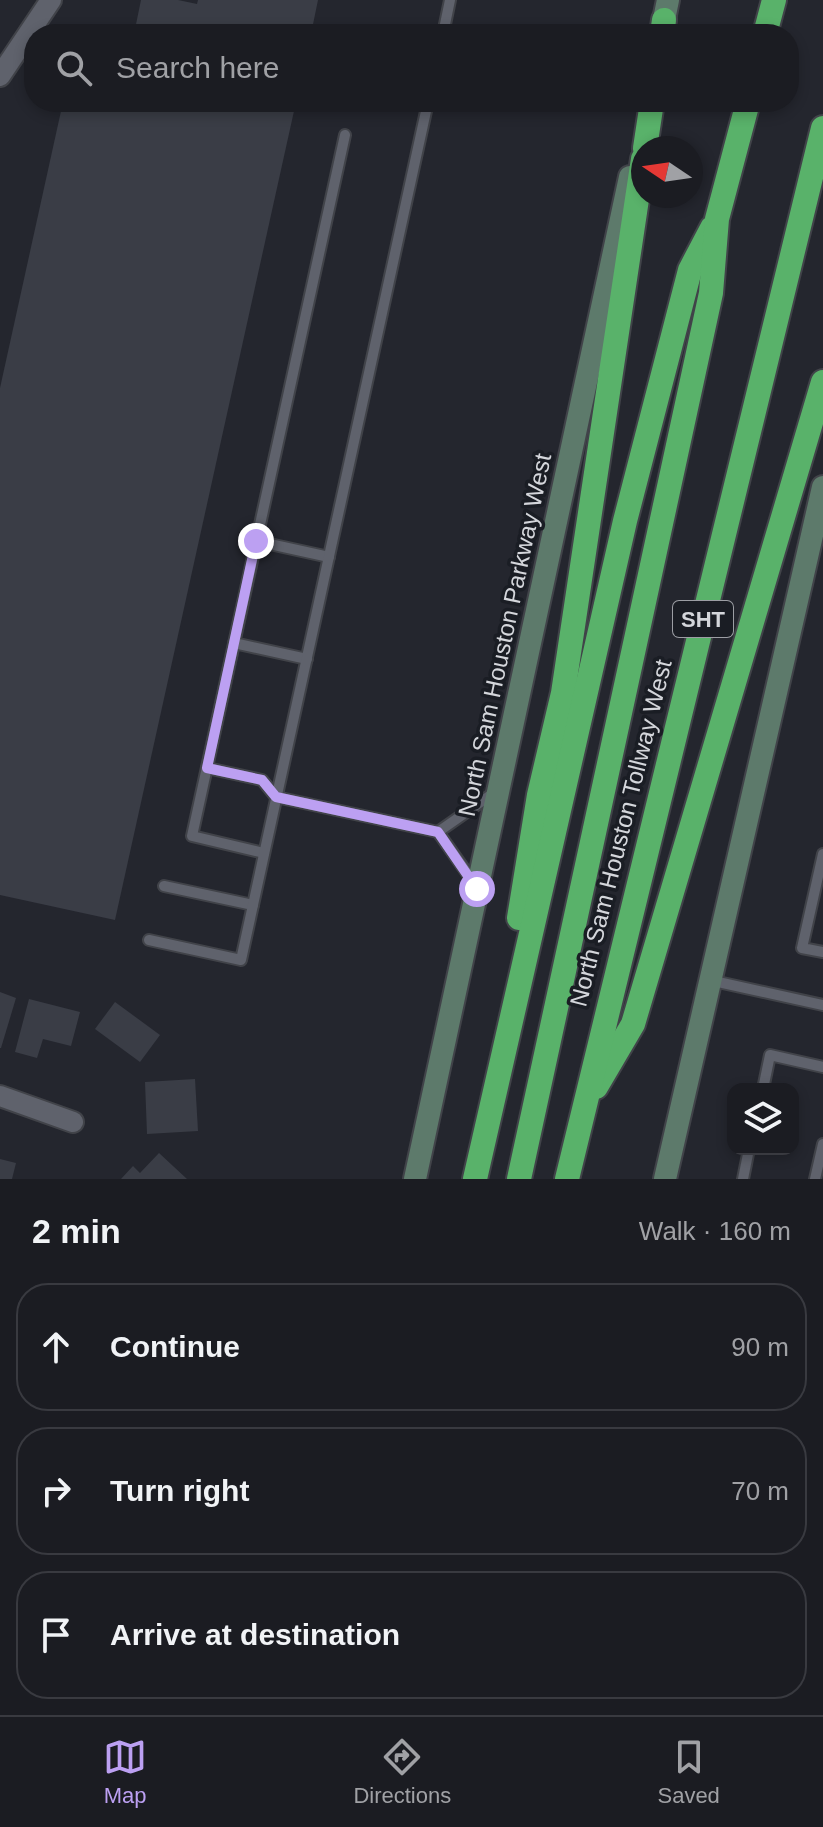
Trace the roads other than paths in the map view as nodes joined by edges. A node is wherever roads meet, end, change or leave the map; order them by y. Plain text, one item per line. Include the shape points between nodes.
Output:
1 (51, 0) edge
2 (450, 0) edge
3 (774, 0) edge
4 (35, 24) edge
5 (445, 24) edge
6 (768, 24) edge
7 (24, 40) edge
8 (0, 76) edge
9 (426, 112) edge
10 (647, 112) edge
11 (648, 112) edge
12 (745, 112) edge
13 (823, 128) edge
14 (345, 135) dead end
15 (646, 136) edge
16 (636, 208) edge
17 (717, 219) junction
18 (823, 382) edge
19 (823, 487) edge
20 (256, 541) junction
21 (329, 557) junction
22 (234, 643) junction
23 (307, 659) junction
24 (207, 768) junction
25 (499, 788) junction
26 (276, 797) junction
27 (438, 832) junction
28 (264, 853) junction
29 (823, 854) edge
30 (164, 886) dead end
31 (477, 889) junction
32 (253, 905) junction
33 (149, 940) dead end
34 (823, 952) edge
35 (523, 966) junction
36 (709, 980) junction
37 (823, 1005) edge
38 (823, 1067) edge
39 (764, 1083) edge
40 (0, 1096) edge
41 (582, 1110) junction
42 (73, 1122) dead end
43 (823, 1144) edge
44 (748, 1155) edge
45 (415, 1179) edge
46 (475, 1179) edge
47 (519, 1179) edge
48 (567, 1179) edge
49 (665, 1179) edge
50 (743, 1179) edge
51 (815, 1179) edge

1 - 4 street
2 - 5 lane
3 - 6 highway
7 - 8 street
9 - 21 lane
10 - 25 main road, North Sam Houston Parkway West
11 - 15 highway
12 - 17 highway, North Sam Houston Tollway West / SHT
13 - 41 highway, North Sam Houston Tollway West / SHT
14 - 20 lane
16 - 35 highway via 563,693 519,914
17 - 35 highway, North Sam Houston Tollway West / SHT via 690,270 657,392
17 - 47 highway, North Sam Houston Tollway West / SHT via 711,293
18 - 41 highway via 633,1024
19 - 36 main road
20 - 21 lane
20 - 22 lane
21 - 23 lane
22 - 23 lane
22 - 24 lane
23 - 26 lane
24 - 26 lane via 262,780
24 - 28 lane via 192,836
25 - 27 lane
25 - 31 main road, North Sam Houston Parkway West
26 - 27 lane
26 - 28 lane
27 - 31 lane
28 - 32 lane
29 - 34 lane via 802,948
30 - 32 lane
31 - 45 main road, North Sam Houston Parkway West
32 - 33 lane via 241,960
35 - 46 highway, North Sam Houston Tollway West / SHT
36 - 37 lane
36 - 49 main road
38 - 39 lane via 770,1055
40 - 42 street
41 - 48 highway, North Sam Houston Tollway West / SHT
43 - 51 lane
44 - 50 lane

